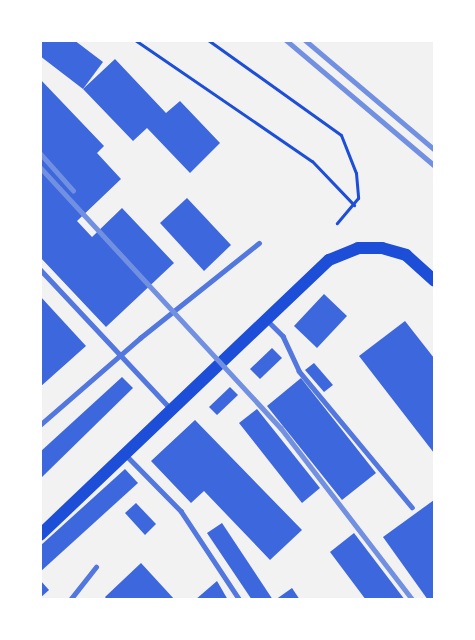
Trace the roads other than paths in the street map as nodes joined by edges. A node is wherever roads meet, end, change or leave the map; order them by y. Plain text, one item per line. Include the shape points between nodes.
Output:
1 (259, 243) dead end
2 (40, 269) edge
3 (435, 280) edge
4 (267, 319) junction
5 (121, 355) junction
6 (172, 410) junction
7 (40, 425) edge
8 (125, 454) junction
9 (412, 507) dead end
10 (40, 535) edge
11 (96, 567) dead end
12 (70, 600) edge
13 (240, 600) edge

1 - 5 lane
2 - 5 lane
3 - 4 main road via 406,255 382,248 358,248 329,260
4 - 6 main road
4 - 9 lane via 283,336 299,371
5 - 6 lane
5 - 7 lane
6 - 8 main road
8 - 10 main road
8 - 13 lane via 181,511
11 - 12 lane

